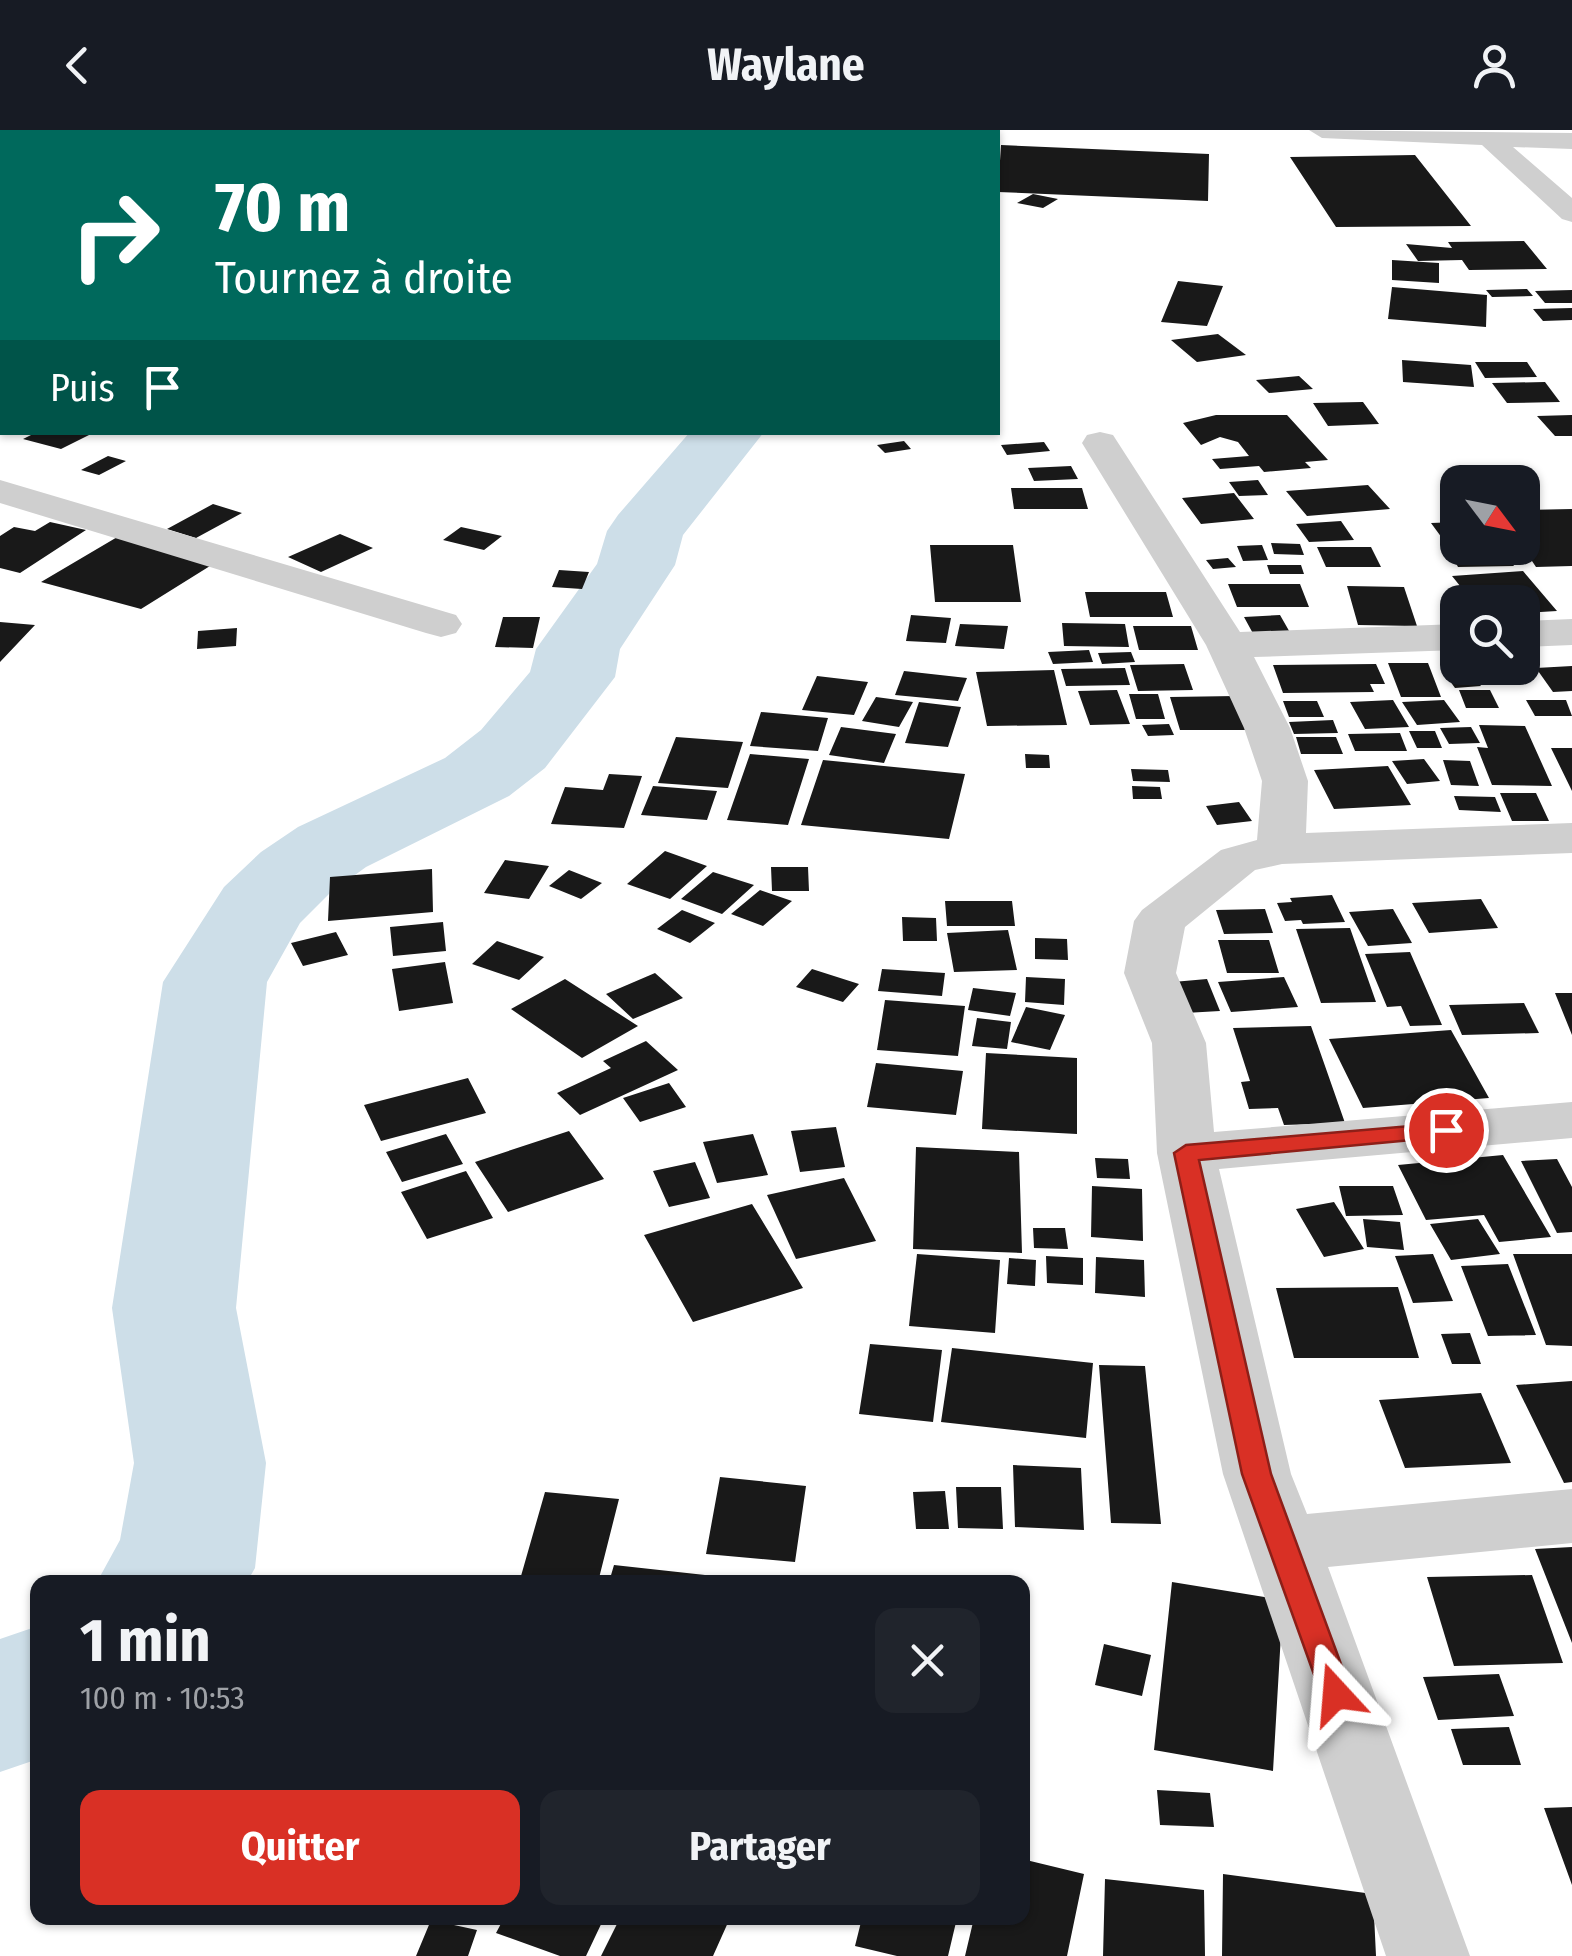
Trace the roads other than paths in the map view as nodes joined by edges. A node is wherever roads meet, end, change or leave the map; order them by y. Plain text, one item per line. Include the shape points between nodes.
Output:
1 (1322, 130) edge
2 (1490, 138) junction
3 (1572, 141) edge
4 (1515, 165) junction
5 (1572, 213) edge
6 (1572, 234) edge
7 (1100, 442) dead end
8 (0, 490) edge
9 (440, 624) dead end
10 (1572, 632) edge
11 (1540, 633) edge
12 (1440, 637) edge
13 (1226, 645) junction
14 (1572, 838) edge
15 (1280, 849) junction
16 (1567, 1129) edge
17 (1186, 1153) junction
18 (1572, 1516) edge
19 (1284, 1544) junction
20 (1428, 1956) edge

1 - 2 street
2 - 3 street
2 - 4 street
4 - 5 street
4 - 6 street via 1513,178
7 - 13 street
8 - 9 street
10 - 11 street
12 - 13 street
13 - 15 street via 1285,781
14 - 15 street
15 - 17 street via 1238,860 1160,920 1150,973 1178,1043
16 - 17 street
17 - 19 street via 1256,1474
18 - 19 street
19 - 20 street

